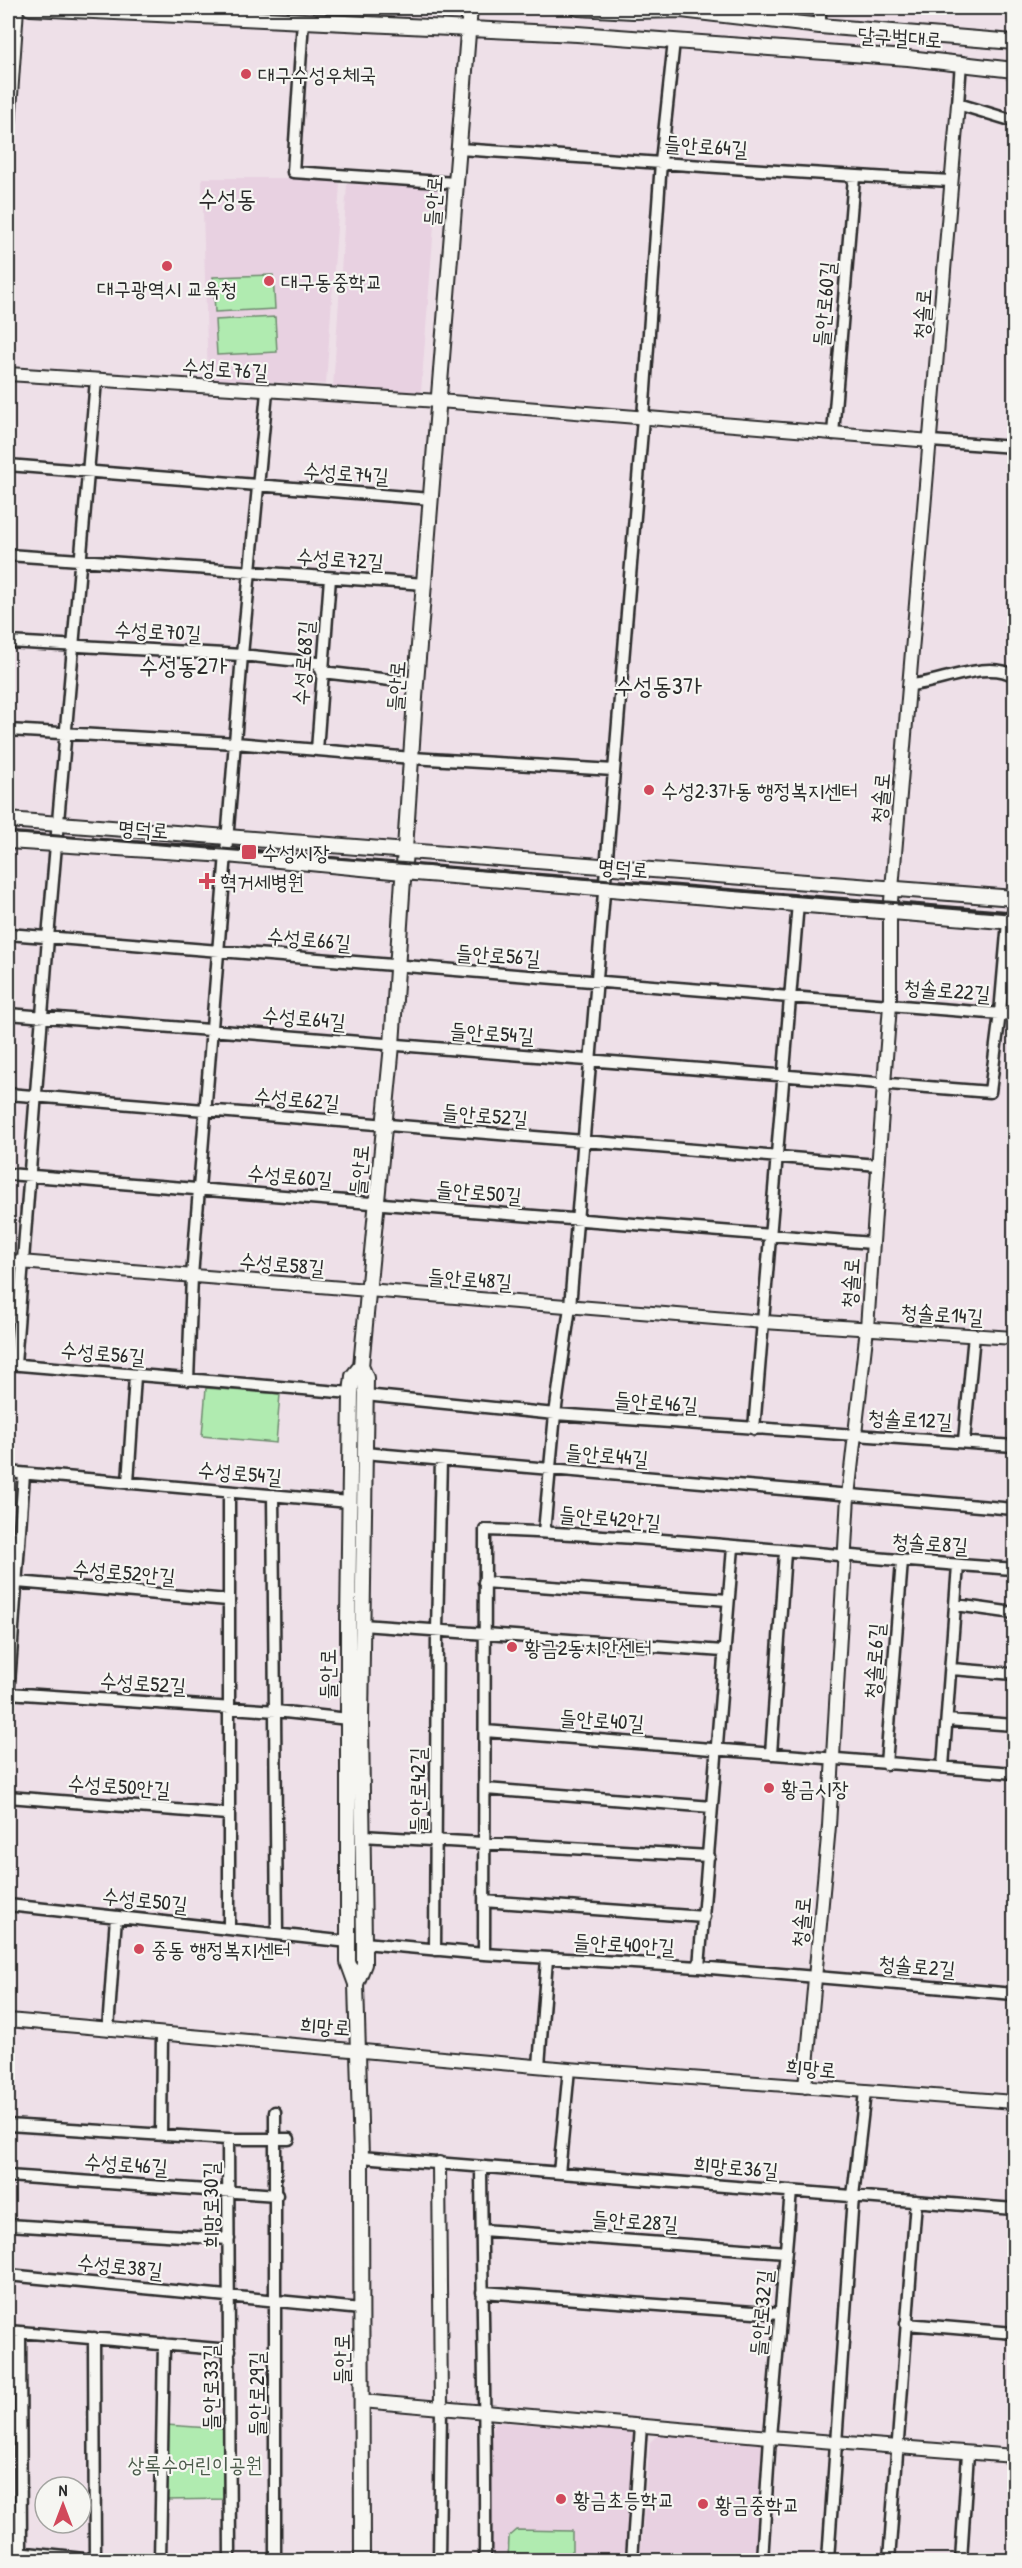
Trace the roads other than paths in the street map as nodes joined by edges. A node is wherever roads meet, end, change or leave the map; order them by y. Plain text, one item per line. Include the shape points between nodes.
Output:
1 (16, 8) edge
2 (30, 8) edge
3 (471, 8) edge
4 (578, 8) edge
5 (820, 8) edge
6 (632, 9) edge
7 (682, 9) edge
8 (303, 21) junction
9 (820, 26) junction
10 (468, 29) junction
11 (674, 41) junction
12 (1014, 42) edge
13 (962, 62) junction
14 (1014, 70) edge
15 (958, 104) junction
16 (1014, 121) edge
17 (8, 125) edge
18 (458, 149) junction
19 (661, 162) junction
20 (854, 177) junction
21 (951, 181) junction
22 (455, 183) junction
23 (8, 374) edge
24 (96, 380) junction
25 (267, 392) junction
26 (439, 401) junction
27 (643, 418) junction
28 (833, 434) junction
29 (931, 441) junction
30 (1014, 447) edge
31 (8, 465) edge
32 (88, 472) junction
33 (258, 487) junction
34 (431, 499) junction
35 (8, 555) edge
36 (81, 558) junction
37 (251, 573) junction
38 (330, 578) junction
39 (425, 584) junction
40 (8, 642) edge
41 (72, 645) junction
42 (242, 655) junction
43 (322, 672) junction
44 (1014, 676) edge
45 (416, 683) junction
46 (910, 685) junction
47 (8, 730) edge
48 (66, 734) junction
49 (235, 743) junction
50 (316, 750) junction
51 (412, 758) junction
52 (614, 770) junction
53 (8, 820) edge
54 (58, 823) junction
55 (229, 838) junction
56 (8, 841) edge
57 (56, 844) junction
58 (405, 850) junction
59 (227, 855) junction
60 (606, 866) junction
61 (403, 872) junction
62 (892, 887) junction
63 (604, 888) junction
64 (1014, 898) edge
65 (798, 903) junction
66 (890, 913) junction
67 (1011, 922) edge
68 (8, 934) edge
69 (48, 938) junction
70 (218, 951) junction
71 (397, 967) junction
72 (597, 982) junction
73 (790, 997) junction
74 (890, 1005) junction
75 (8, 1014) edge
76 (1000, 1014) junction
77 (1014, 1015) edge
78 (43, 1017) junction
79 (213, 1031) junction
80 (392, 1045) junction
81 (590, 1061) junction
82 (784, 1076) junction
83 (884, 1084) junction
84 (8, 1094) edge
85 (35, 1096) junction
86 (206, 1110) junction
87 (384, 1126) junction
88 (584, 1142) junction
89 (777, 1158) junction
90 (878, 1165) junction
91 (8, 1174) edge
92 (28, 1176) junction
93 (200, 1189) junction
94 (377, 1203) junction
95 (577, 1220) junction
96 (771, 1236) junction
97 (872, 1243) junction
98 (8, 1261) edge
99 (23, 1262) junction
100 (192, 1276) junction
101 (368, 1291) junction
102 (570, 1306) junction
103 (764, 1322) junction
104 (867, 1328) junction
105 (974, 1335) junction
106 (1014, 1338) edge
107 (11, 1364) edge
108 (135, 1376) junction
109 (188, 1380) junction
110 (358, 1394) junction
111 (555, 1414) junction
112 (754, 1428) junction
113 (854, 1435) junction
114 (964, 1441) junction
115 (1014, 1446) edge
116 (364, 1453) junction
117 (441, 1460) junction
118 (551, 1470) junction
119 (8, 1473) edge
120 (24, 1474) junction
121 (128, 1483) junction
122 (229, 1492) junction
123 (273, 1495) junction
124 (848, 1496) junction
125 (349, 1502) junction
126 (1014, 1509) edge
127 (544, 1532) junction
128 (733, 1547) junction
129 (785, 1552) junction
130 (843, 1557) junction
131 (902, 1561) junction
132 (958, 1565) junction
133 (1014, 1569) edge
134 (17, 1582) junction
135 (484, 1582) junction
136 (228, 1600) junction
137 (728, 1600) junction
138 (956, 1605) junction
139 (1014, 1613) edge
140 (362, 1625) junction
141 (437, 1630) junction
142 (483, 1634) junction
143 (723, 1651) junction
144 (952, 1669) junction
145 (1014, 1674) edge
146 (8, 1693) edge
147 (8, 1700) edge
148 (229, 1709) junction
149 (276, 1711) junction
150 (348, 1719) junction
151 (947, 1720) junction
152 (1014, 1725) edge
153 (485, 1731) junction
154 (716, 1748) junction
155 (771, 1754) junction
156 (833, 1760) junction
157 (886, 1764) junction
158 (943, 1767) junction
159 (1014, 1773) edge
160 (486, 1789) junction
161 (8, 1797) edge
162 (712, 1806) junction
163 (227, 1814) junction
164 (362, 1836) junction
165 (436, 1841) junction
166 (484, 1844) junction
167 (709, 1856) junction
168 (484, 1901) junction
169 (8, 1905) edge
170 (116, 1917) junction
171 (704, 1917) junction
172 (229, 1929) junction
173 (277, 1934) junction
174 (349, 1942) junction
175 (364, 1943) junction
176 (435, 1950) junction
177 (484, 1954) junction
178 (547, 1959) junction
179 (699, 1967) junction
180 (815, 1977) junction
181 (356, 1984) junction
182 (1014, 1994) edge
183 (8, 2019) edge
184 (108, 2029) junction
185 (162, 2034) junction
186 (359, 2049) junction
187 (539, 2066) junction
188 (569, 2069) junction
189 (805, 2087) junction
190 (865, 2092) junction
191 (1014, 2102) edge
192 (275, 2112) dead end
193 (8, 2125) edge
194 (161, 2134) junction
195 (228, 2139) junction
196 (275, 2139) junction
197 (289, 2139) dead end
198 (361, 2157) junction
199 (439, 2163) junction
200 (481, 2166) junction
201 (560, 2173) junction
202 (8, 2176) edge
203 (229, 2191) junction
204 (791, 2191) junction
205 (277, 2195) junction
206 (853, 2196) junction
207 (916, 2201) junction
208 (1014, 2209) edge
209 (8, 2225) edge
210 (482, 2230) junction
211 (229, 2239) junction
212 (786, 2252) junction
213 (8, 2275) edge
214 (482, 2292) junction
215 (230, 2296) junction
216 (276, 2300) junction
217 (362, 2308) junction
218 (780, 2314) junction
219 (906, 2324) junction
220 (8, 2331) edge
221 (20, 2332) junction
222 (1014, 2333) edge
223 (94, 2338) junction
224 (164, 2344) junction
225 (230, 2350) junction
226 (362, 2401) junction
227 (441, 2408) junction
228 (486, 2412) junction
229 (641, 2425) junction
230 (770, 2438) junction
231 (837, 2443) junction
232 (8, 2444) edge
233 (21, 2445) junction
234 (896, 2447) junction
235 (968, 2453) junction
236 (1014, 2456) edge
237 (8, 2551) edge
238 (21, 2552) junction
239 (94, 2560) edge
240 (160, 2560) edge
241 (230, 2560) edge
242 (275, 2560) edge
243 (362, 2560) edge
244 (440, 2560) edge
245 (485, 2560) edge
246 (632, 2560) edge
247 (762, 2560) edge
248 (828, 2560) edge
249 (889, 2560) edge
250 (961, 2560) edge

1 - 17 main road
2 - 8 main road, 달구벌대로
3 - 10 main road, 들안로
4 - 6 main road, 달구벌대로
5 - 9 street
6 - 7 main road, 달구벌대로
7 - 9 main road, 달구벌대로
8 - 10 main road, 달구벌대로
8 - 22 street via 293,172
9 - 12 main road, 달구벌대로
10 - 11 main road, 달구벌대로
10 - 18 main road, 들안로
11 - 13 main road, 달구벌대로
11 - 19 street
13 - 14 main road, 달구벌대로
13 - 15 street
15 - 16 street
15 - 21 street, 청솔로
18 - 19 street, 들안로64길
18 - 22 main road, 들안로
19 - 20 street, 들안로64길
19 - 27 street
20 - 21 street, 들안로64길
20 - 28 street, 들안로60길
21 - 29 street, 청솔로
22 - 26 main road, 들안로
23 - 24 street, 수성로76길
24 - 25 street, 수성로76길
24 - 32 street
25 - 26 street, 수성로76길
25 - 33 street
26 - 27 street
26 - 34 main road, 들안로
27 - 28 street
27 - 52 street
28 - 29 street
29 - 30 street
29 - 46 street, 청솔로
31 - 32 street, 수성로74길
32 - 33 street, 수성로74길
32 - 36 street
33 - 34 street, 수성로74길
33 - 37 street
34 - 39 main road, 들안로
35 - 36 street, 수성로72길
36 - 37 street, 수성로72길
36 - 41 street
37 - 38 street, 수성로72길
37 - 42 street
38 - 39 street, 수성로72길
38 - 43 street, 수성로68길
39 - 45 main road, 들안로
40 - 41 street, 수성로70길
41 - 42 street, 수성로70길
41 - 48 street
42 - 43 street, 수성로70길 via 318,663
42 - 49 street
43 - 45 street
43 - 50 street, 수성로68길
44 - 46 street via 1004,671 981,670
45 - 51 main road, 들안로
46 - 62 street, 청솔로
47 - 48 street
48 - 49 street
48 - 54 street
49 - 50 street
49 - 55 street
50 - 51 street
51 - 52 street
51 - 58 main road, 들안로
52 - 60 street
53 - 54 main road, 명덕로
54 - 55 main road, 명덕로
54 - 57 street
55 - 58 main road, 명덕로
55 - 59 street
56 - 57 main road, 명덕로
57 - 59 main road, 명덕로
57 - 69 street
58 - 60 main road, 명덕로
58 - 61 main road, 들안로
59 - 61 main road, 명덕로
59 - 70 street
60 - 62 main road, 명덕로
60 - 63 street
61 - 63 main road, 명덕로
61 - 71 main road, 들안로
62 - 64 main road, 명덕로
62 - 66 street, 청솔로
63 - 65 main road, 명덕로
63 - 72 street
65 - 66 main road, 명덕로
65 - 73 street
66 - 67 main road, 명덕로
66 - 74 street, 청솔로
67 - 76 street, 청솔로22길
68 - 69 street, 수성로66길
69 - 70 street, 수성로66길
69 - 78 street
70 - 71 street, 수성로66길
70 - 79 street
71 - 72 street, 들안로56길
71 - 80 main road, 들안로
72 - 73 street, 들안로56길
72 - 81 street
73 - 74 street, 들안로56길
73 - 82 street
74 - 76 street, 청솔로22길
74 - 83 street, 청솔로
75 - 78 street, 수성로64길
76 - 77 street, 청솔로22길
76 - 83 street, 들안로54길 via 990,1092
78 - 79 street, 수성로64길
78 - 85 street
79 - 80 street, 수성로64길
79 - 86 street
80 - 81 street, 들안로54길
80 - 87 main road, 들안로
81 - 82 street, 들안로54길
81 - 88 street
82 - 83 street, 들안로54길
82 - 89 street
83 - 90 street, 청솔로
84 - 85 street, 수성로62길
85 - 86 street, 수성로62길
85 - 92 street
86 - 87 street, 수성로62길
86 - 93 street
87 - 88 street, 들안로52길
87 - 94 main road, 들안로
88 - 89 street, 들안로52길
88 - 95 street
89 - 90 street, 들안로52길
89 - 96 street
90 - 97 street, 청솔로
91 - 92 street, 수성로60길
92 - 93 street, 수성로60길
92 - 99 street
93 - 94 street, 수성로60길
93 - 100 street
94 - 95 street, 들안로50길
94 - 101 main road, 들안로
95 - 96 street, 들안로50길
95 - 102 street
96 - 97 street, 들안로50길
96 - 103 street
97 - 104 street, 청솔로
98 - 99 street, 수성로58길
99 - 100 street, 수성로58길
99 - 107 street, 수성로56길
100 - 101 street, 수성로58길
100 - 109 street
101 - 102 street, 들안로48길
101 - 110 main road, 들안로 via 361,1366 353,1376
102 - 103 street, 들안로48길
102 - 111 street
103 - 104 street, 들안로48길
103 - 112 street
104 - 105 street, 청솔로14길
104 - 113 street, 청솔로
105 - 106 street, 청솔로14길
105 - 114 street, 청솔로12길
107 - 108 street, 수성로56길
108 - 109 street, 수성로56길
108 - 121 street
109 - 110 street, 수성로56길
110 - 111 street, 들안로46길
110 - 116 main road, 들안로
110 - 125 main road, 들안로
111 - 112 street, 들안로46길
111 - 118 street
112 - 113 street, 들안로46길
113 - 114 street, 청솔로12길
113 - 124 street, 청솔로
114 - 115 street, 청솔로12길
116 - 117 street, 들안로44길
116 - 140 main road, 들안로
117 - 118 street, 들안로44길
117 - 141 street, 들안로42길
118 - 124 street, 들안로44길
118 - 127 street
119 - 120 street, 수성로54길
120 - 121 street, 수성로54길
120 - 134 street
121 - 122 street, 수성로54길
122 - 123 street, 수성로54길
122 - 136 street
123 - 125 street, 수성로54길
123 - 149 street
124 - 126 street
124 - 130 street, 청솔로
125 - 150 main road, 들안로
127 - 128 street, 들안로42안길
127 - 135 street, 들안로42안길 via 485,1530
128 - 129 street, 들안로42안길
128 - 137 street
129 - 130 street, 들안로42안길
129 - 155 street
130 - 131 street, 청솔로8길
130 - 156 street, 청솔로
131 - 132 street, 청솔로8길
131 - 157 street, 청솔로6길
132 - 133 street, 청솔로8길
132 - 138 street
134 - 136 street, 수성로52안길
134 - 146 street
135 - 137 street
135 - 142 street, 들안로42안길
136 - 148 street
137 - 143 street
138 - 139 street
138 - 144 street
140 - 141 street
140 - 164 main road, 들안로
141 - 142 street
141 - 165 street, 들안로42길
142 - 143 street
142 - 153 street
143 - 154 street
144 - 145 street
144 - 151 street
146 - 147 street
146 - 148 street, 수성로52길
148 - 149 street, 수성로52길
148 - 163 street
149 - 150 street, 수성로52길
149 - 173 street
150 - 174 main road, 들안로
151 - 152 street
151 - 158 street
153 - 154 street, 들안로40길
153 - 160 street
154 - 155 street
154 - 162 street
155 - 156 street
156 - 157 street
156 - 180 street, 청솔로
157 - 158 street
158 - 159 street
160 - 162 street
160 - 166 street
161 - 163 street, 수성로50안길
162 - 167 street
163 - 172 street
164 - 165 street
164 - 175 main road, 들안로
165 - 166 street
165 - 176 street, 들안로42길
166 - 167 street
166 - 168 street
167 - 171 street
168 - 171 street, 들안로40안길
168 - 177 street
169 - 170 street, 수성로50길
170 - 172 street, 수성로50길
170 - 184 street
171 - 179 street
172 - 173 street, 수성로50길
173 - 174 street, 수성로50길
174 - 181 main road, 들안로 via 348,1962
175 - 176 street
175 - 181 main road, 들안로 via 364,1964
176 - 177 street
177 - 178 street, 들안로40안길
178 - 179 street, 들안로40안길
178 - 187 street
179 - 180 street, 들안로40안길
180 - 182 street, 청솔로2길
180 - 189 street, 청솔로
181 - 186 main road, 들안로
183 - 184 street, 희망로
184 - 185 street, 희망로
185 - 186 street, 희망로
185 - 194 street
186 - 187 street, 희망로
186 - 198 main road, 들안로
187 - 188 street, 희망로
188 - 189 street, 희망로
188 - 201 street
189 - 190 street, 희망로
190 - 191 street, 희망로
190 - 206 street, 희망로
192 - 196 street
193 - 194 street, 수성로46길
194 - 195 street, 희망로30길
195 - 196 street
195 - 203 street, 희망로30길
196 - 197 street
196 - 205 street
198 - 199 street
198 - 217 main road, 들안로
199 - 200 street
199 - 227 street
200 - 201 street
200 - 210 street
201 - 204 street, 희망로36길
202 - 203 street, 수성로46길
203 - 205 street, 수성로46길
203 - 211 street, 희망로30길
204 - 206 street, 희망로36길
204 - 212 street, 들안로32길
205 - 216 street
206 - 207 street, 희망로36길
206 - 231 street
207 - 208 street, 희망로36길
207 - 219 street
209 - 211 street, 수성로38길
210 - 212 street, 들안로28길
210 - 214 street
211 - 215 street, 희망로30길
212 - 218 street, 들안로32길
213 - 215 street, 수성로38길
214 - 218 street
214 - 228 street
215 - 216 street
215 - 225 street, 들안로33길
216 - 217 street
216 - 242 street, 들안로29길
217 - 226 main road, 들안로
218 - 230 street, 들안로32길
219 - 222 street
219 - 234 street
220 - 221 street
221 - 223 street
221 - 233 street
223 - 224 street
223 - 239 street
224 - 225 street
224 - 240 street
225 - 241 street, 들안로33길
226 - 227 street
226 - 243 main road, 들안로
227 - 228 street
227 - 244 street
228 - 229 street
228 - 245 street
229 - 230 street
229 - 246 street
230 - 231 street
230 - 247 street, 들안로32길
231 - 234 street
231 - 248 street
232 - 233 street
233 - 238 street
234 - 235 street
234 - 249 street
235 - 236 street
235 - 250 street
237 - 238 street
238 - 239 street

